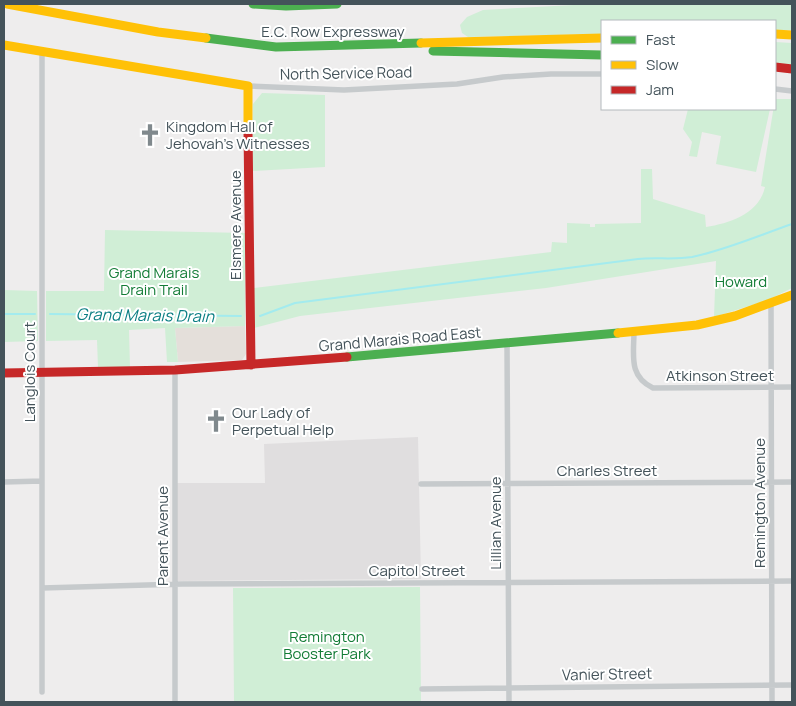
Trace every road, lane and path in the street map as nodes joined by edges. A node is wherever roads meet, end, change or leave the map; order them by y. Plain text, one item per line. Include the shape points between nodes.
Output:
1 (6, 4) edge
2 (253, 4) edge
3 (337, 4) edge
4 (776, 34) edge
5 (792, 35) edge
6 (601, 38) edge
7 (4, 46) edge
8 (276, 47) junction
9 (42, 52) junction
10 (601, 55) edge
11 (776, 67) edge
12 (792, 69) edge
13 (601, 74) edge
14 (248, 86) junction
15 (776, 89) edge
16 (792, 91) edge
17 (792, 295) edge
18 (771, 304) junction
19 (634, 331) junction
20 (507, 344) junction
21 (251, 364) junction
22 (175, 370) junction
23 (42, 372) junction
24 (4, 373) edge
25 (771, 387) junction
26 (792, 387) edge
27 (42, 481) junction
28 (4, 482) edge
29 (772, 482) junction
30 (792, 482) edge
31 (421, 484) dead end
32 (508, 484) junction
33 (772, 581) junction
34 (792, 581) edge
35 (508, 582) junction
36 (175, 586) junction
37 (42, 588) junction
38 (772, 685) junction
39 (792, 685) edge
40 (509, 688) junction
41 (422, 689) dead end
42 (42, 692) dead end
43 (175, 702) edge
44 (509, 702) edge
45 (772, 702) edge

1 - 8 main road, E.C. Row Expressway via 158,32
2 - 3 main road, E.C. Row Expressway
4 - 5 main road
6 - 8 main road, E.C. Row Expressway
7 - 9 main road, North Service Road
8 - 10 main road
9 - 14 main road, North Service Road
9 - 23 street, Langlois Court
11 - 12 main road
13 - 14 street, North Service Road via 551,74 457,84 344,90
14 - 21 main road, Elsmere Avenue
15 - 16 street
17 - 18 main road, Grand Marais Road East
18 - 19 main road, Grand Marais Road East via 697,325
18 - 25 street, Remington Avenue
19 - 20 main road, Grand Marais Road East
19 - 25 street, Atkinson Street via 637,375 641,382 653,388
20 - 21 main road, Grand Marais Road East
20 - 32 street, Lillian Avenue
21 - 22 main road, Grand Marais Road East
22 - 23 main road, Grand Marais Road East
22 - 36 street, Parent Avenue
23 - 24 main road, Grand Marais Road East
23 - 27 street, Langlois Court
25 - 26 street, Atkinson Street
25 - 29 street, Remington Avenue
27 - 28 street
27 - 37 street, Langlois Court
29 - 30 street, Charles Street
29 - 32 street, Charles Street
29 - 33 street, Remington Avenue
31 - 32 street, Charles Street
32 - 35 street, Lillian Avenue
33 - 34 street, Capitol Street
33 - 35 street, Capitol Street
33 - 38 street, Remington Avenue
35 - 36 street, Capitol Street
35 - 40 street, Lillian Avenue
36 - 37 street, Capitol Street
36 - 43 street, Parent Avenue
37 - 42 street, Langlois Court
38 - 39 street, Vanier Street
38 - 40 street, Vanier Street
38 - 45 street, Remington Avenue
40 - 41 street, Vanier Street
40 - 44 street, Lillian Avenue

